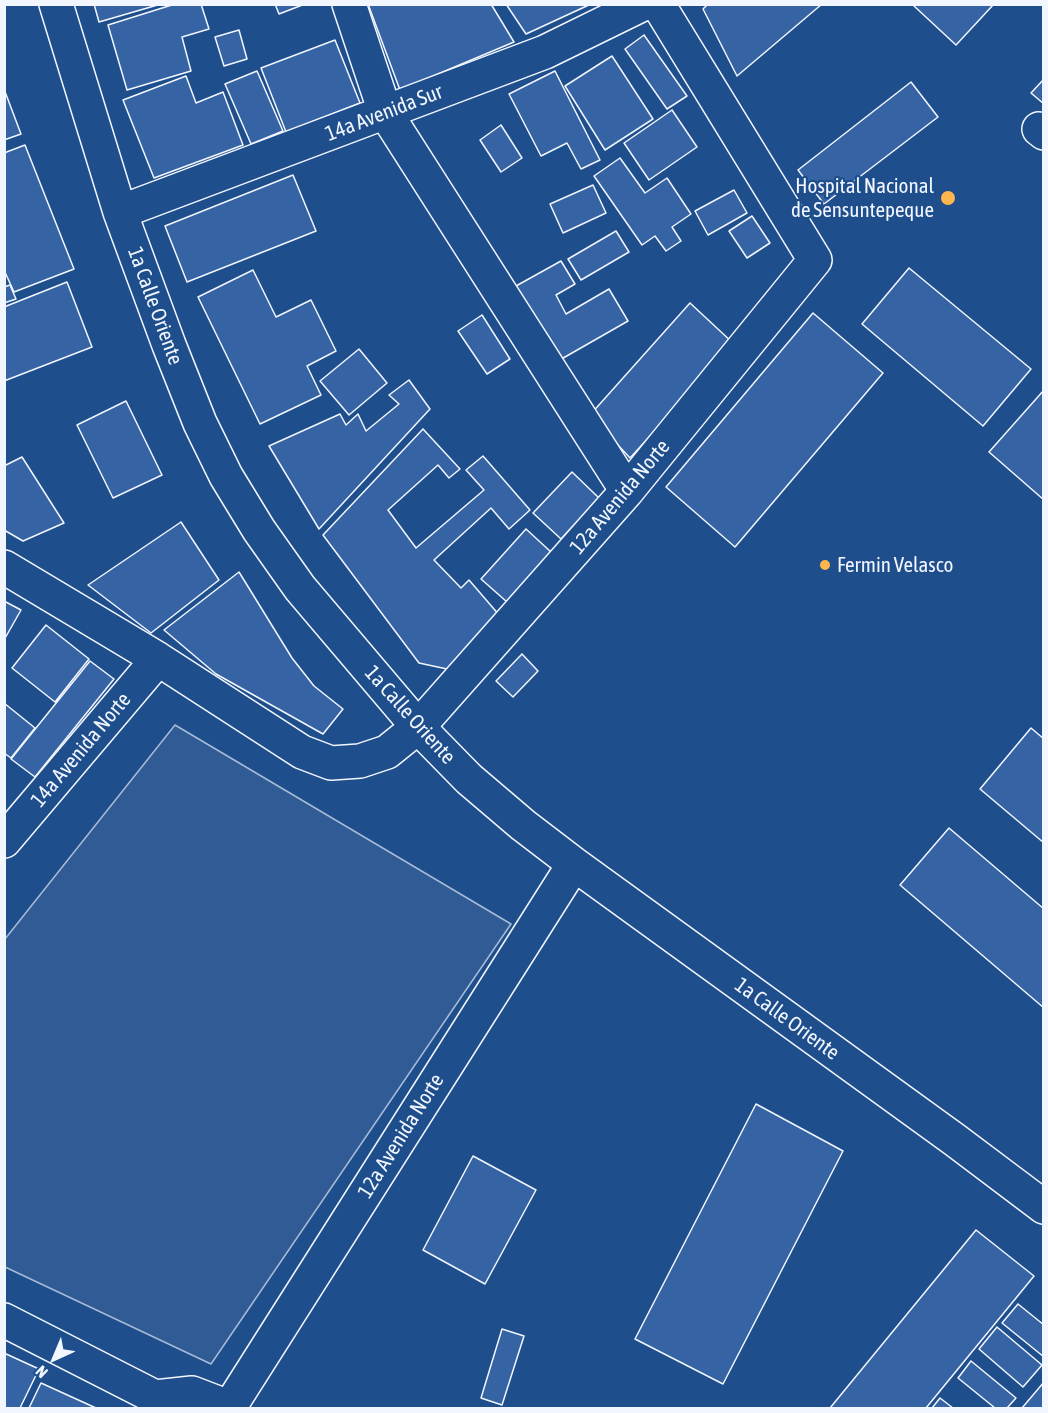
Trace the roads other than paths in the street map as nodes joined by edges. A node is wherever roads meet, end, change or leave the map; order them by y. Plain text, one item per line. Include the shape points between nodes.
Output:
1 (56, 4) edge
2 (350, 4) edge
3 (643, 4) edge
4 (658, 4) edge
5 (385, 112) junction
6 (120, 212) junction
7 (627, 491) junction
8 (4, 567) edge
9 (158, 659) junction
10 (418, 727) junction
11 (4, 841) edge
12 (574, 864) junction
13 (1044, 1207) edge
14 (4, 1320) edge
15 (153, 1403) edge
16 (230, 1408) edge

1 - 6 street, 1a Calle Oriente
2 - 5 street
3 - 5 street, 14a Avenida Sur via 545,52
4 - 7 street, 12a Avenida Norte via 815,260
5 - 6 street, 14a Avenida Sur
5 - 7 street
6 - 10 street, 1a Calle Oriente via 173,357 226,476 300,588
7 - 10 street, 12a Avenida Norte
8 - 9 street, 12a Avenida Norte
9 - 10 street, 12a Avenida Norte via 302,752 331,763 360,761 387,752
9 - 11 street, 14a Avenida Norte
10 - 12 street, 1a Calle Oriente via 469,779
12 - 13 street, 1a Calle Oriente
12 - 16 street, 12a Avenida Norte
14 - 15 street
15 - 16 street via 192,1393

